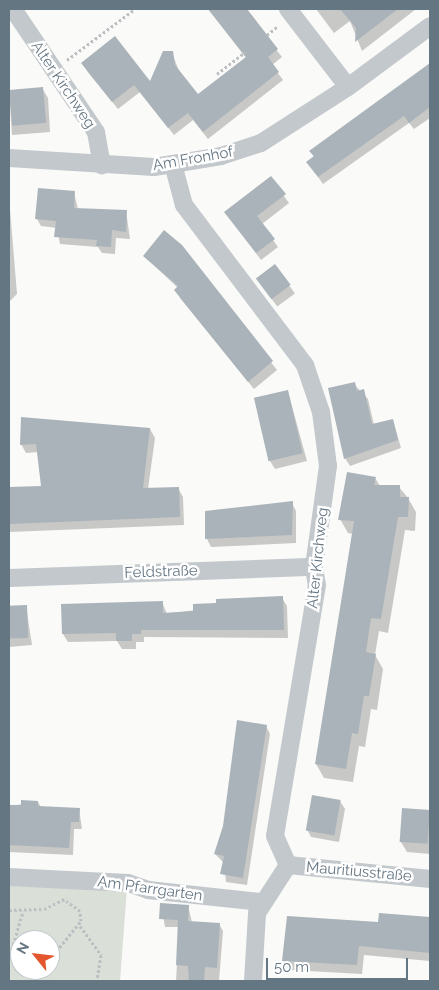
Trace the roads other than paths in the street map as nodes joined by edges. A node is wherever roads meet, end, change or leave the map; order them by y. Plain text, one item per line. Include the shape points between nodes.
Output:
1 (12, 9) edge
2 (288, 9) edge
3 (430, 26) edge
4 (348, 87) junction
5 (9, 158) edge
6 (173, 164) junction
7 (102, 166) junction
8 (314, 567) junction
9 (9, 578) edge
10 (288, 865) junction
11 (9, 877) edge
12 (430, 879) edge
13 (261, 902) junction
14 (253, 981) edge

1 - 7 street, Alter Kirchweg via 96,132
2 - 4 street
3 - 4 street, Am Fronhof
4 - 6 street, Am Fronhof via 261,143 221,156
5 - 7 street, Am Fronhof
6 - 7 street, Am Fronhof
6 - 8 street, Alter Kirchweg via 184,205 305,365 321,412 328,466
8 - 9 street, Feldstraße
8 - 10 street, Alter Kirchweg via 317,585 275,836
10 - 12 street, Mauritiusstraße
10 - 13 street
11 - 13 street, Am Pfarrgarten via 128,883 148,890
13 - 14 street

